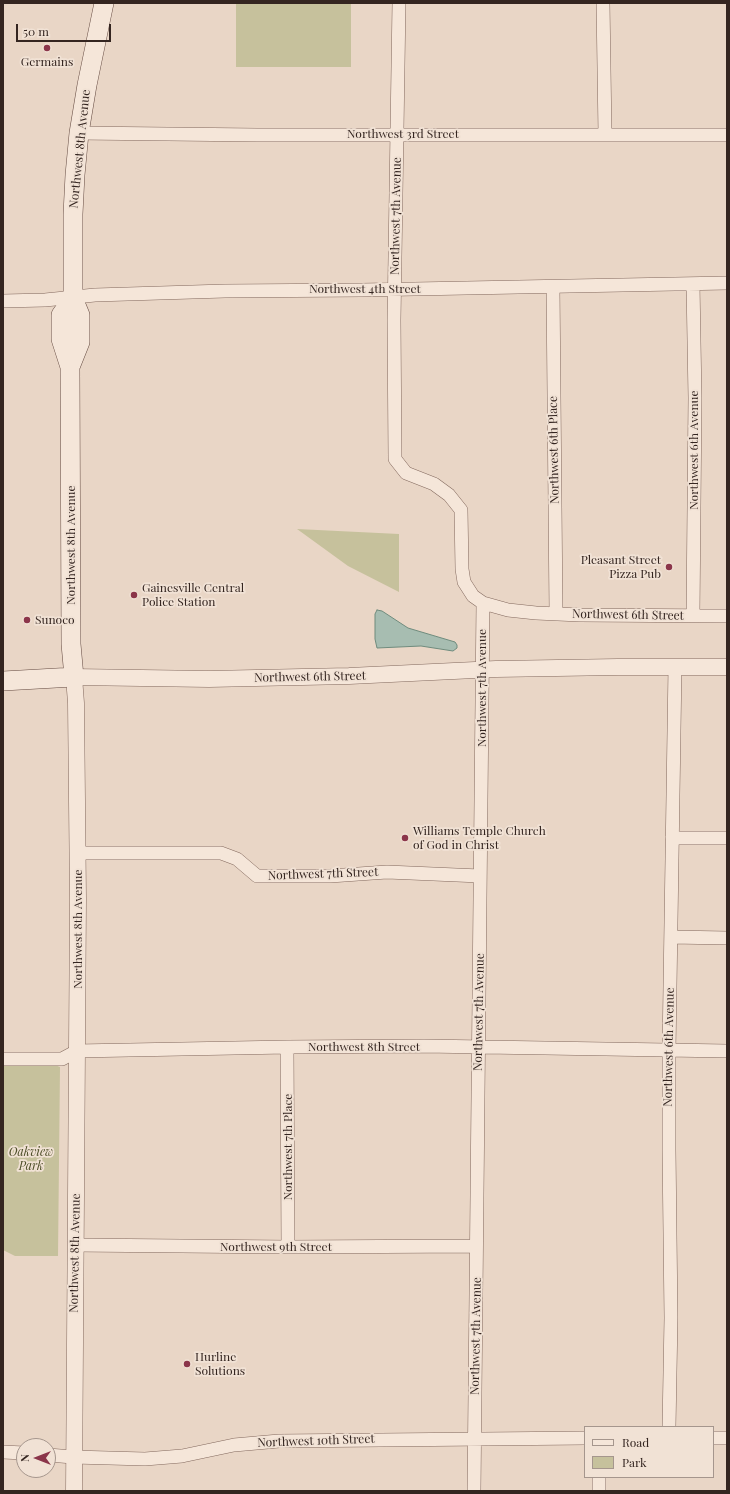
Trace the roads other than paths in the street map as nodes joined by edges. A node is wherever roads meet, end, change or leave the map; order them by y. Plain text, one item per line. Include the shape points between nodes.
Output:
1 (104, 3) edge
2 (399, 3) edge
3 (604, 3) edge
4 (80, 133) junction
5 (398, 134) junction
6 (605, 134) junction
7 (727, 135) edge
8 (727, 283) edge
9 (693, 284) junction
10 (553, 287) junction
11 (395, 290) junction
12 (73, 298) junction
13 (3, 301) edge
14 (483, 604) junction
15 (556, 613) junction
16 (693, 615) junction
17 (727, 616) edge
18 (675, 667) junction
19 (727, 667) edge
20 (482, 670) junction
21 (74, 677) junction
22 (3, 681) edge
23 (672, 838) junction
24 (727, 838) edge
25 (78, 853) junction
26 (480, 876) junction
27 (671, 937) junction
28 (727, 938) edge
29 (287, 1047) junction
30 (479, 1047) junction
31 (669, 1050) junction
32 (77, 1051) junction
33 (727, 1051) edge
34 (3, 1059) edge
35 (75, 1245) junction
36 (476, 1246) junction
37 (288, 1247) junction
38 (669, 1426) edge
39 (475, 1438) junction
40 (584, 1438) edge
41 (714, 1438) edge
42 (727, 1438) edge
43 (3, 1452) edge
44 (16, 1453) edge
45 (56, 1456) edge
46 (73, 1457) junction
47 (599, 1478) edge
48 (74, 1491) edge
49 (474, 1491) edge
50 (599, 1491) edge

1 - 4 main road, Northwest 8th Avenue
2 - 5 street, Northwest 7th Avenue
3 - 6 street
4 - 5 street, Northwest 3rd Street
4 - 12 main road, Northwest 8th Avenue via 73,214
5 - 6 street, Northwest 3rd Street
5 - 11 street, Northwest 7th Avenue
6 - 7 street, Northwest 3rd Street
8 - 9 street, Northwest 4th Street
9 - 10 street, Northwest 4th Street
9 - 16 street, Northwest 6th Avenue
10 - 11 street, Northwest 4th Street
10 - 15 street, Northwest 6th Place
11 - 12 street, Northwest 4th Street via 225,290
11 - 14 street, Northwest 7th Avenue via 396,459 406,473 434,484 449,495 460,510 464,582 473,596
12 - 13 street, Northwest 4th Street
12 - 21 main road, Northwest 8th Avenue via 61,315 61,339 70,367
14 - 15 street, Northwest 6th Street via 508,610
14 - 20 street, Northwest 7th Avenue
15 - 16 street, Northwest 6th Street
16 - 17 street, Northwest 6th Street
18 - 19 street, Northwest 6th Street
18 - 20 street, Northwest 6th Street
18 - 23 street, Northwest 6th Avenue
20 - 21 street, Northwest 6th Street via 248,678
20 - 26 street, Northwest 7th Avenue
21 - 22 main road, Northwest 6th Street
21 - 25 street, Northwest 8th Avenue
23 - 24 street
23 - 27 street, Northwest 6th Avenue
25 - 26 street, Northwest 7th Street via 221,853 237,859 256,876 330,876 387,872
25 - 32 street, Northwest 8th Avenue
26 - 30 street, Northwest 7th Avenue
27 - 28 street
27 - 31 street, Northwest 6th Avenue
29 - 30 street, Northwest 8th Street
29 - 32 street, Northwest 8th Street
29 - 37 street, Northwest 7th Place
30 - 31 street, Northwest 8th Street
30 - 36 street, Northwest 7th Avenue
31 - 33 street, Northwest 8th Street
31 - 38 street, Northwest 6th Avenue
32 - 34 street, Northwest 8th Street via 62,1059
32 - 35 street, Northwest 8th Avenue
35 - 37 street, Northwest 9th Street
35 - 46 street, Northwest 8th Avenue
36 - 37 street, Northwest 9th Street
36 - 39 street, Northwest 7th Avenue
39 - 40 street, Northwest 10th Street
39 - 46 street, Northwest 10th Street via 279,1441 144,1459
39 - 49 street, Northwest 7th Avenue
41 - 42 street
43 - 44 street
45 - 46 street, Northwest 10th Street
46 - 48 street, Northwest 8th Avenue
47 - 50 street

